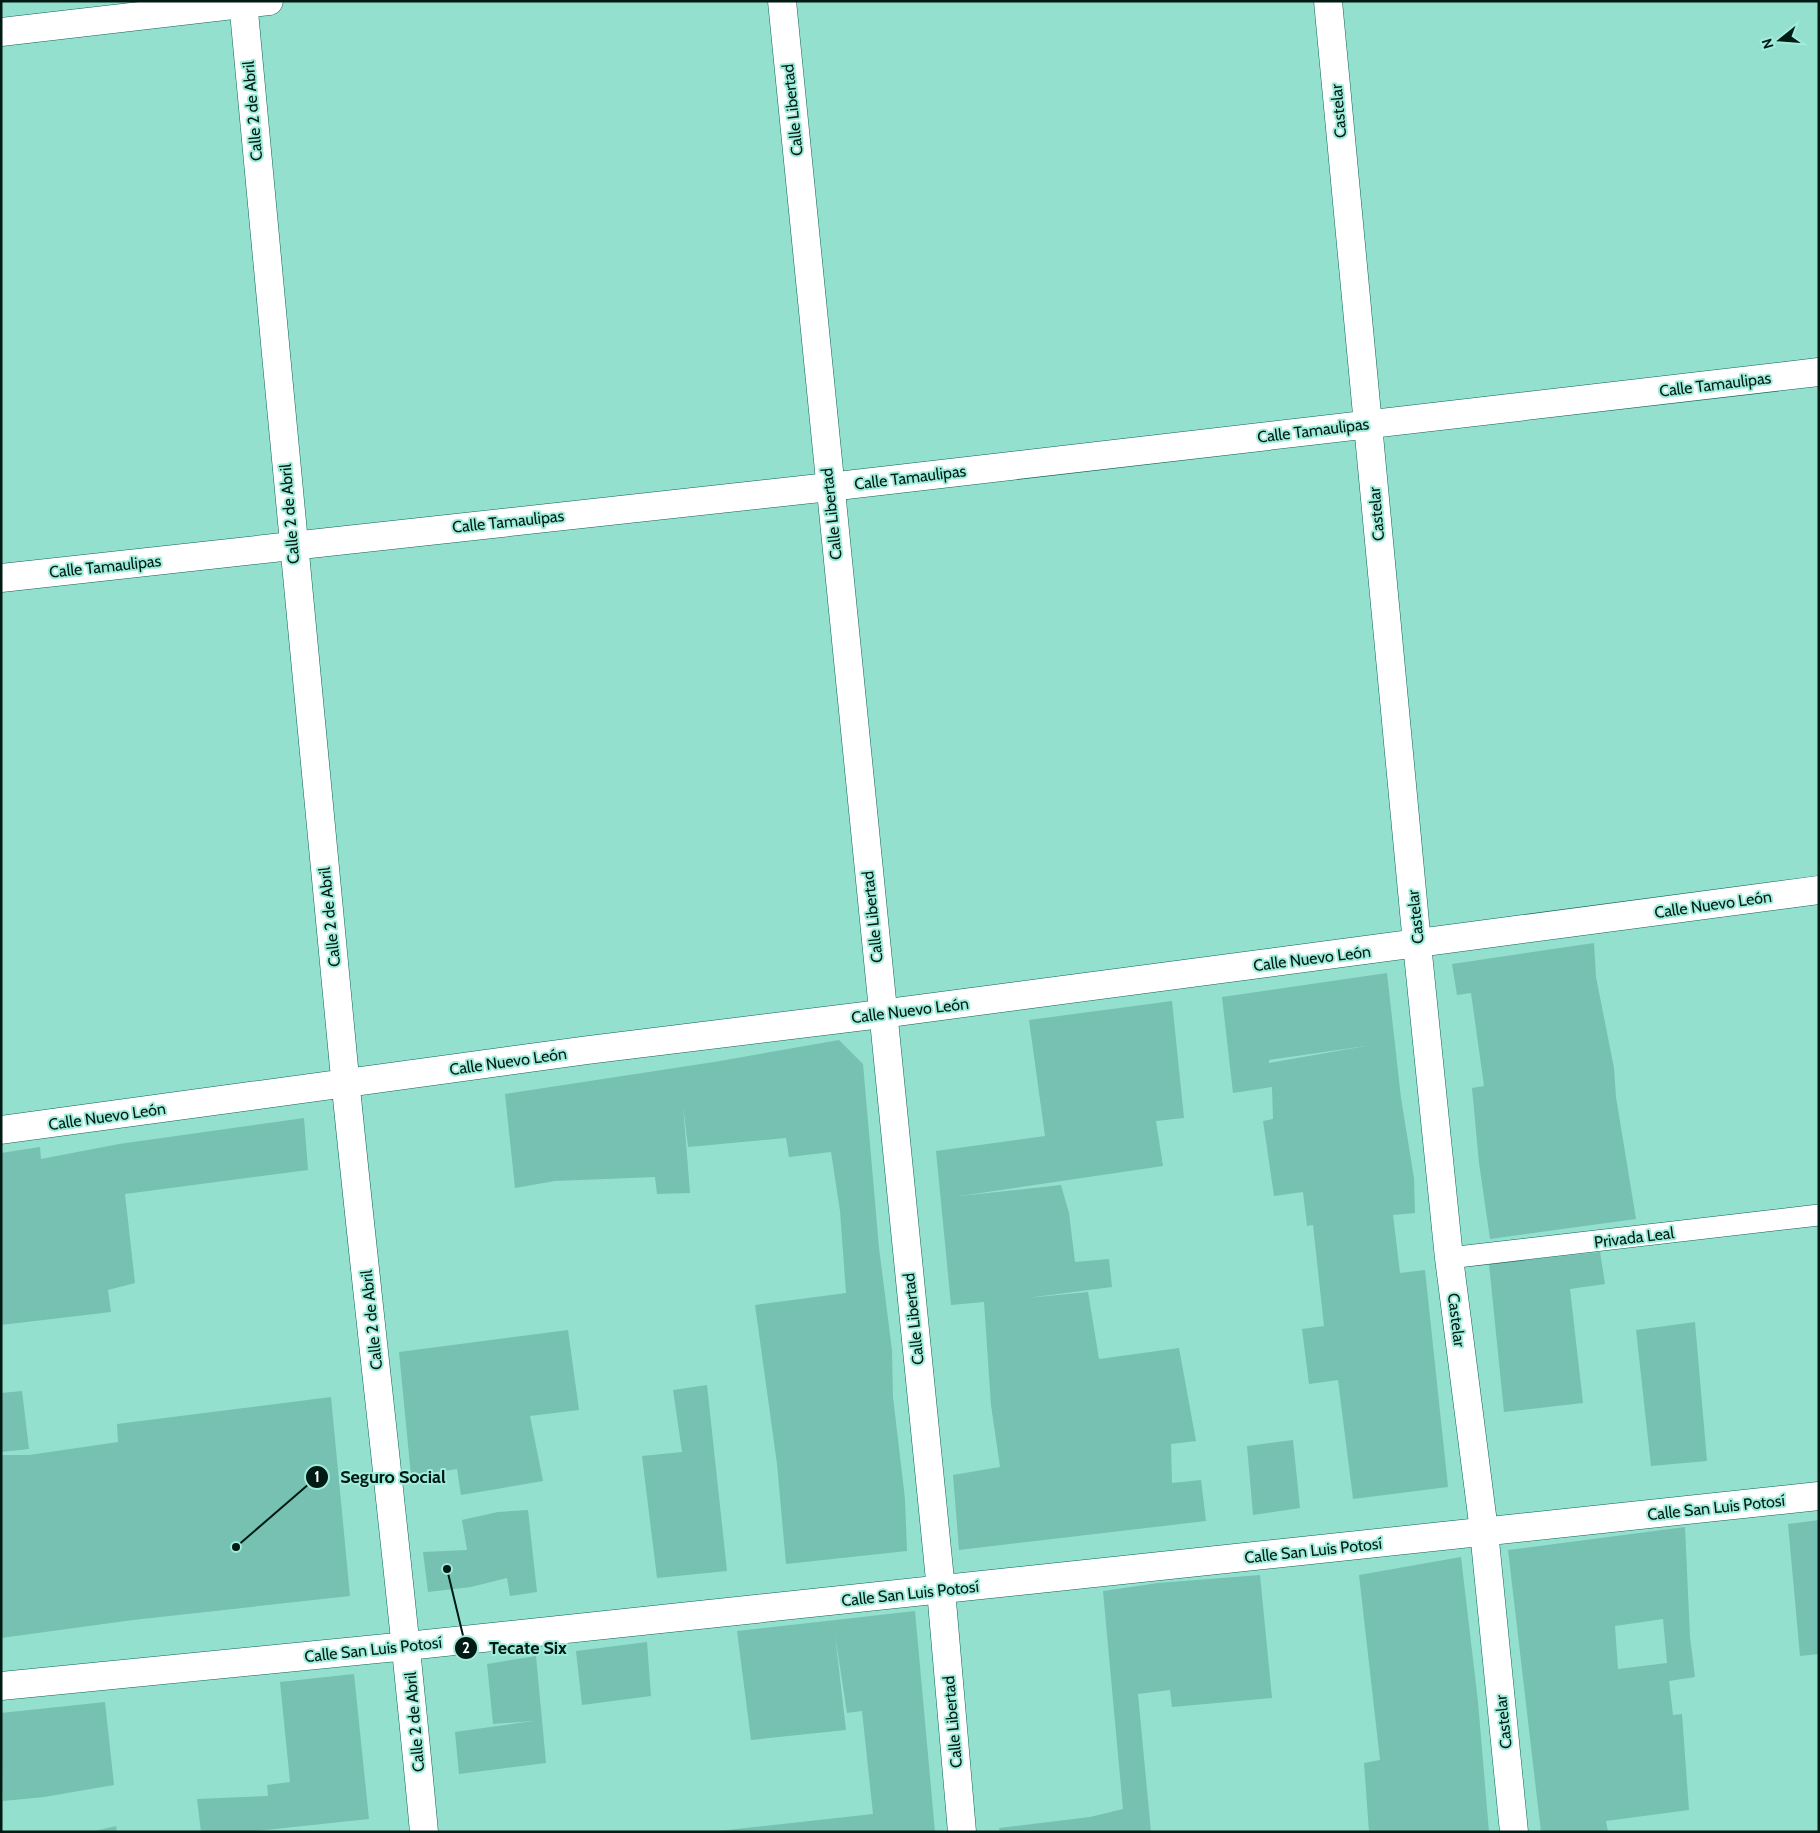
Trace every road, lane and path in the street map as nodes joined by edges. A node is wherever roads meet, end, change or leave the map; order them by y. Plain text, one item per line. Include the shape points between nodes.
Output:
1 (269, 1) edge
2 (782, 1) edge
3 (1328, 1) edge
4 (243, 3) edge
5 (1, 32) edge
6 (1819, 372) edge
7 (1367, 424) junction
8 (829, 487) junction
9 (292, 545) junction
10 (1, 578) edge
11 (1819, 890) edge
12 (1417, 944) junction
13 (881, 1014) junction
14 (346, 1084) junction
15 (1, 1130) edge
16 (1819, 1215) edge
17 (1449, 1258) junction
18 (1819, 1496) edge
19 (1484, 1531) junction
20 (941, 1590) junction
21 (407, 1646) junction
22 (1, 1686) edge
23 (424, 1832) edge
24 (962, 1832) edge
25 (1514, 1832) edge

1 - 4 street
2 - 8 street, Calle Libertad
3 - 7 street, Castelar
4 - 5 street
4 - 9 street, Calle 2 de Abril
6 - 7 street, Calle Tamaulipas
7 - 8 street, Calle Tamaulipas
7 - 12 street, Castelar
8 - 9 street, Calle Tamaulipas
8 - 13 street, Calle Libertad
9 - 10 street, Calle Tamaulipas
9 - 14 street, Calle 2 de Abril
11 - 12 street, Calle Nuevo León
12 - 13 street, Calle Nuevo León
12 - 17 street, Castelar
13 - 14 street, Calle Nuevo León
13 - 20 street, Calle Libertad
14 - 15 street, Calle Nuevo León
14 - 21 street, Calle 2 de Abril
16 - 17 lane, Privada Leal
17 - 19 street, Castelar
18 - 19 street, Calle San Luis Potosí
19 - 20 street, Calle San Luis Potosí
19 - 25 street, Castelar
20 - 21 street, Calle San Luis Potosí
20 - 24 street, Calle Libertad
21 - 22 street, Calle San Luis Potosí
21 - 23 street, Calle 2 de Abril

